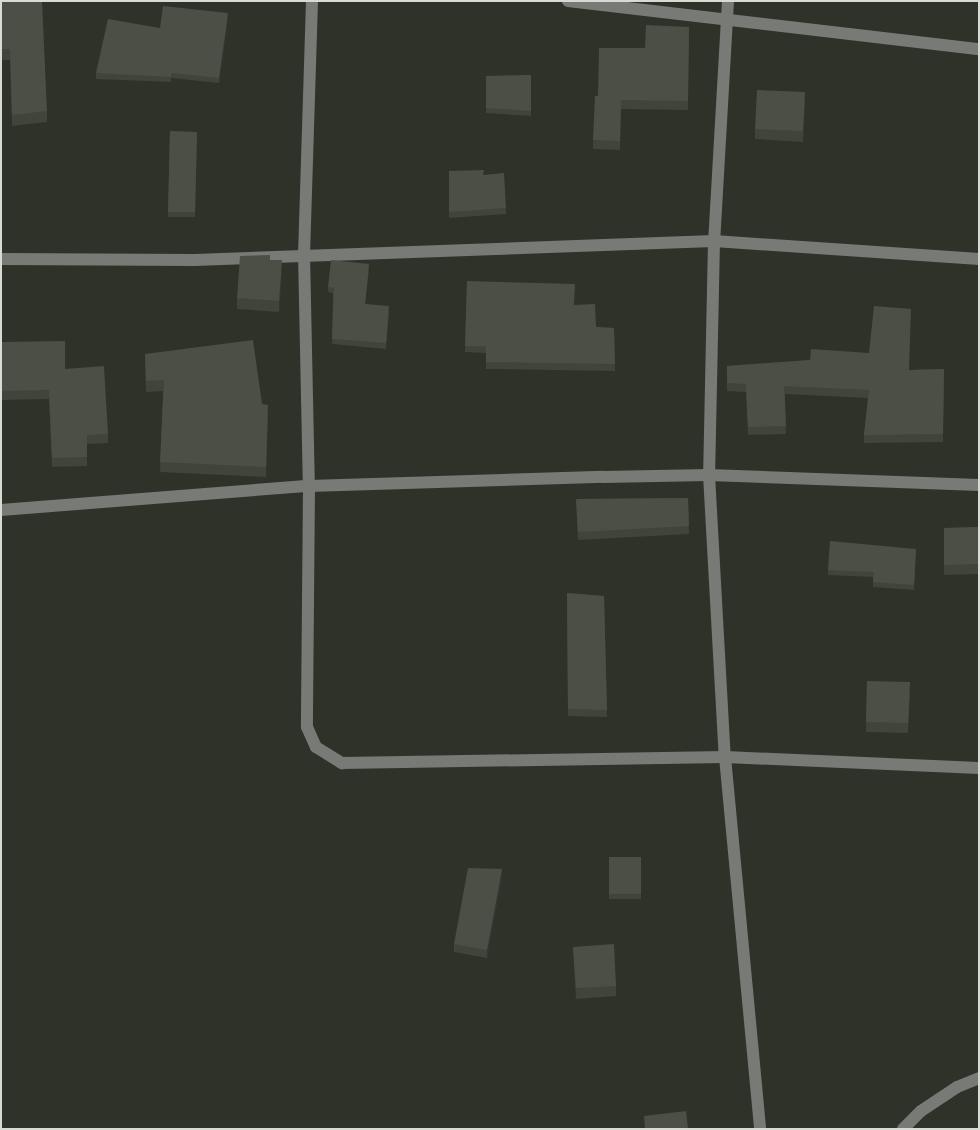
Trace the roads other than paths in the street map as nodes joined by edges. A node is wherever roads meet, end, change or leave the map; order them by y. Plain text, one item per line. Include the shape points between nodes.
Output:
1 (312, 1) edge
2 (568, 1) edge
3 (728, 1) edge
4 (728, 21) junction
5 (979, 49) edge
6 (714, 241) junction
7 (304, 254) junction
8 (1, 259) edge
9 (979, 259) edge
10 (709, 475) junction
11 (979, 485) edge
12 (309, 486) junction
13 (1, 510) edge
14 (725, 757) junction
15 (979, 768) edge
16 (979, 1078) edge
17 (760, 1129) edge
18 (904, 1129) edge

1 - 7 street
2 - 4 street
3 - 4 street
4 - 5 street
4 - 6 street
6 - 7 street
6 - 9 street
6 - 10 street
7 - 8 street via 194,260
7 - 12 street
10 - 11 street
10 - 12 street
10 - 14 street
12 - 13 street
12 - 14 street via 307,727 316,747 342,763
14 - 15 street
14 - 17 street
16 - 18 street via 957,1087 921,1111

